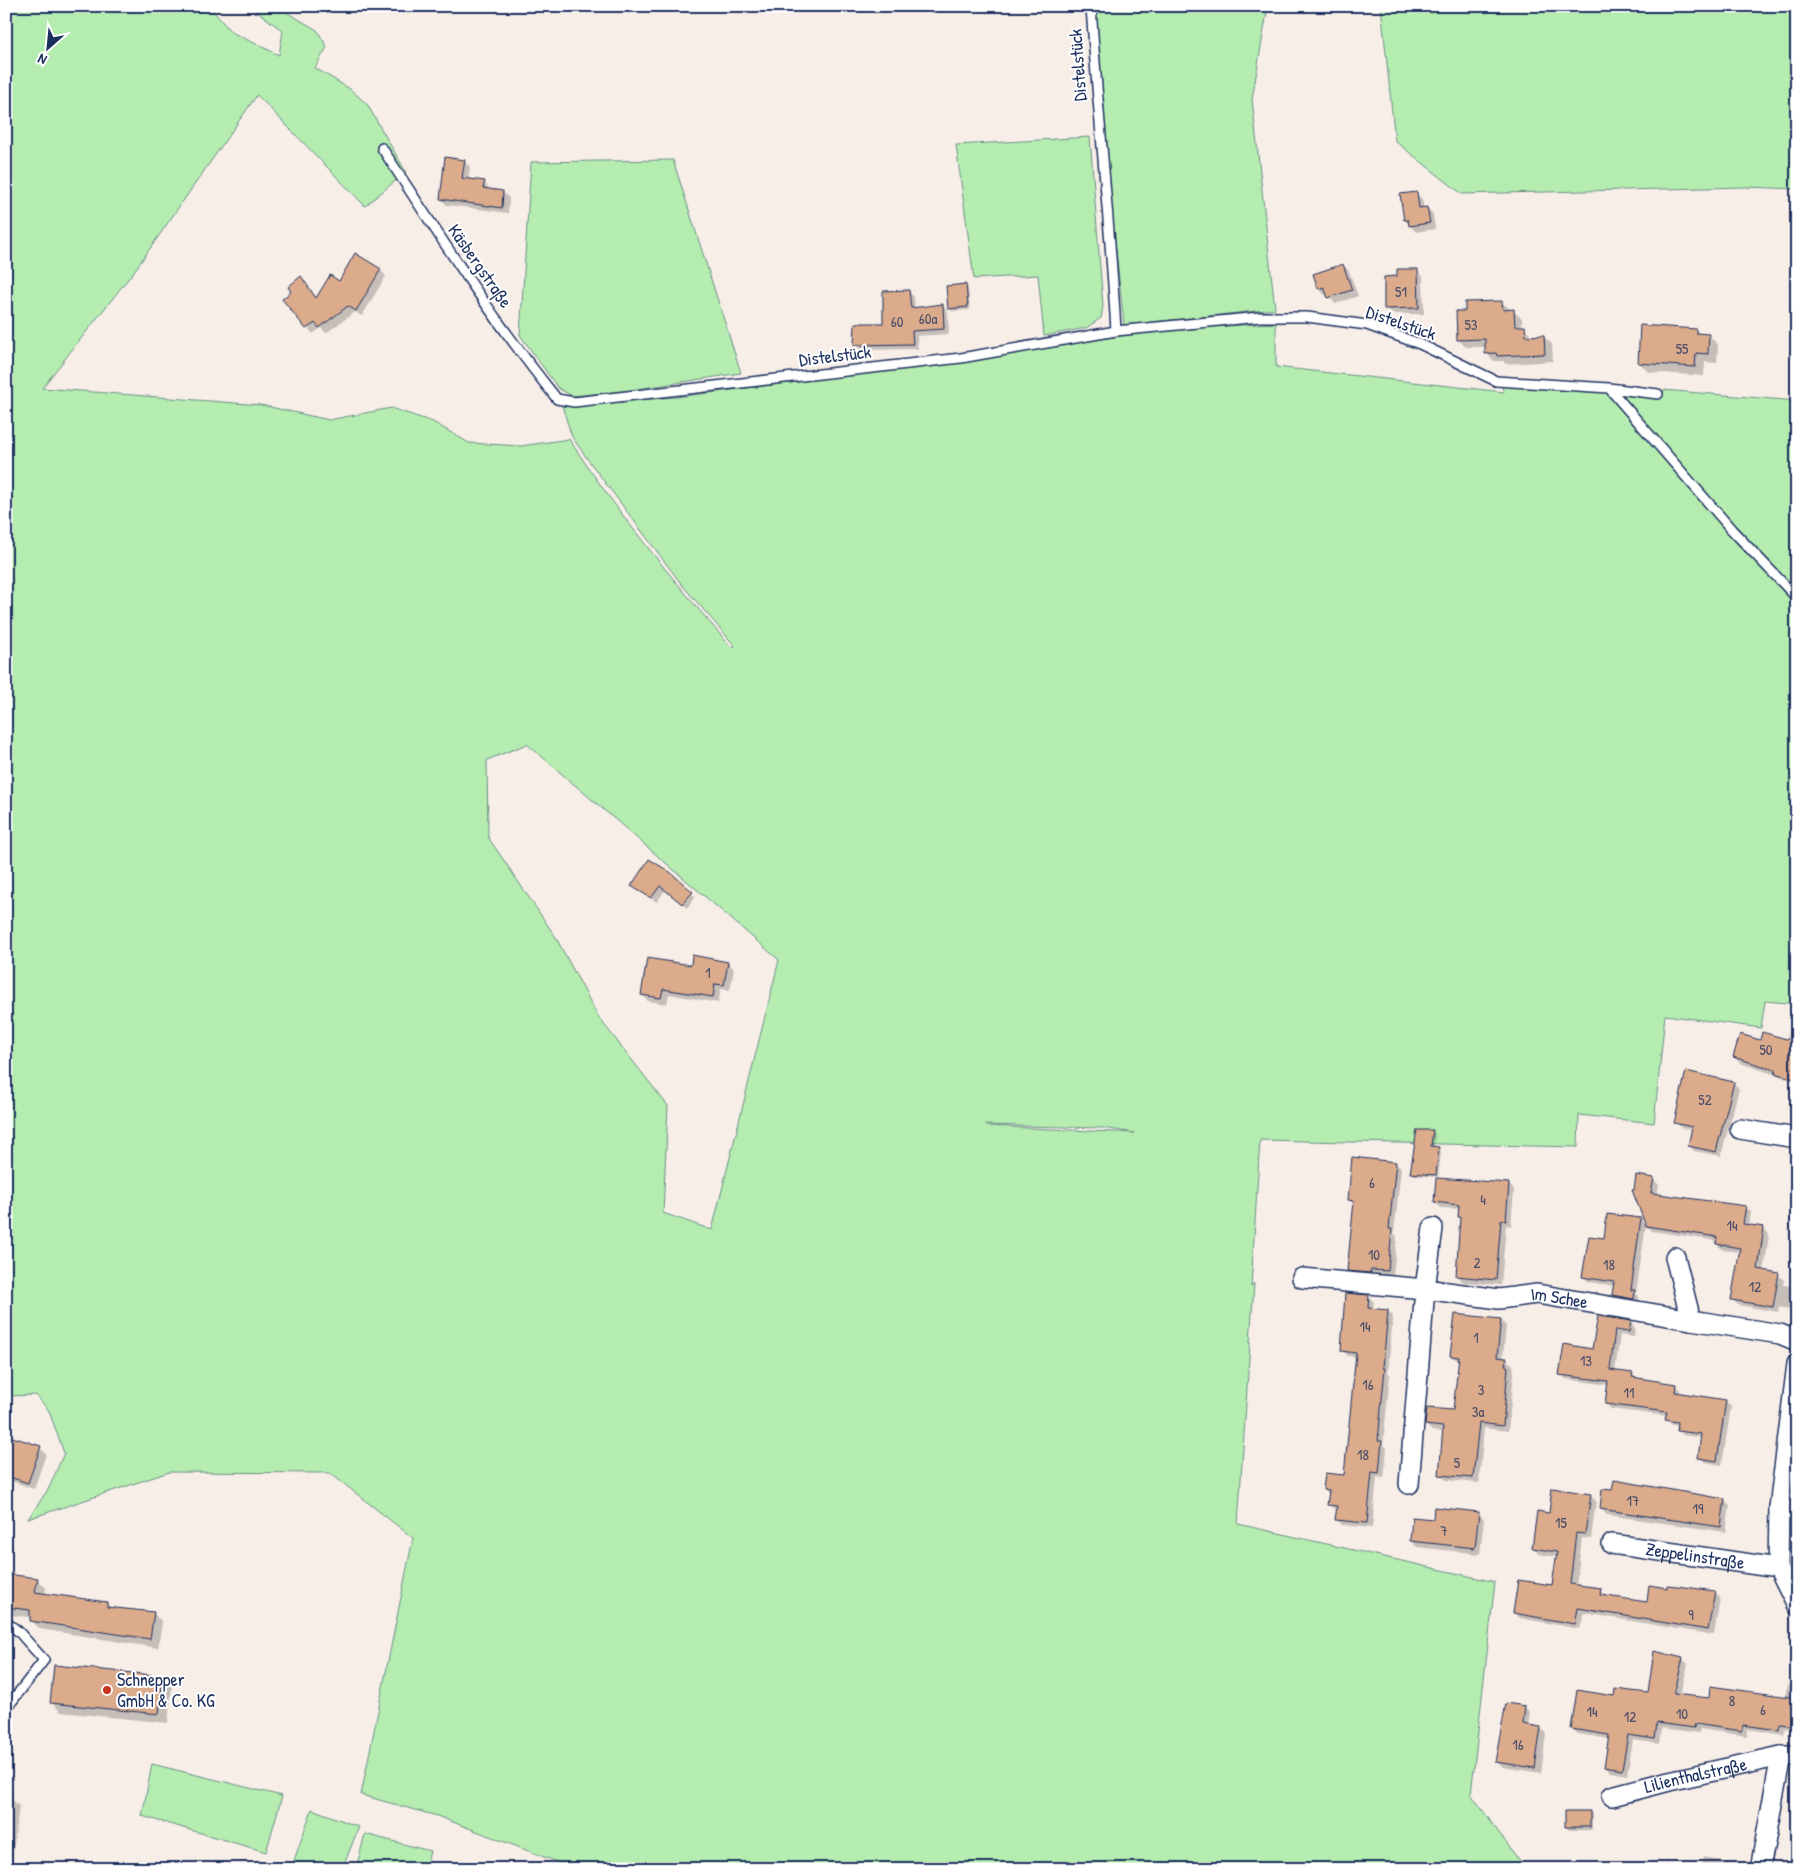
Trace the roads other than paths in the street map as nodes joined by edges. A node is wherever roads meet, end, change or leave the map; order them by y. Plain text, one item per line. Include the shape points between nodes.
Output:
1 (1090, 6) edge
2 (382, 148) dead end
3 (1116, 331) junction
4 (1609, 388) junction
5 (1658, 394) dead end
6 (558, 399) joint
7 (1797, 598) edge
8 (1740, 1129) dead end
9 (1797, 1138) edge
10 (1433, 1228) dead end
11 (1676, 1256) dead end
12 (1302, 1278) dead end
13 (1426, 1289) junction
14 (1691, 1320) junction
15 (1797, 1341) edge
16 (1797, 1364) edge
17 (1409, 1484) dead end
18 (1788, 1510) edge
19 (1612, 1544) dead end
20 (1778, 1568) junction
21 (1797, 1606) edge
22 (6, 1622) edge
23 (6, 1709) edge
24 (1789, 1756) edge
25 (1612, 1796) dead end
26 (1760, 1869) edge

1 - 3 lane, Distelstück
2 - 6 lane, Käsbergstraße via 502,327
3 - 4 lane, Distelstück via 1260,317 1307,317 1367,325 1420,344 1496,381
3 - 6 lane, Distelstück via 961,358 574,402
4 - 5 lane, Distelstück
4 - 7 lane via 1732,530
8 - 9 street
10 - 13 street
11 - 14 street
12 - 13 street, Im Schee
13 - 14 street, Im Schee via 1499,1299 1537,1294
13 - 17 street
14 - 15 street, Im Schee via 1780,1334
16 - 18 street
18 - 20 street
19 - 20 street, Zeppelinstraße
20 - 21 street
22 - 23 lane via 18,1630 44,1660
24 - 25 street, Lilienthalstraße
24 - 26 street, Lilienthalstraße

